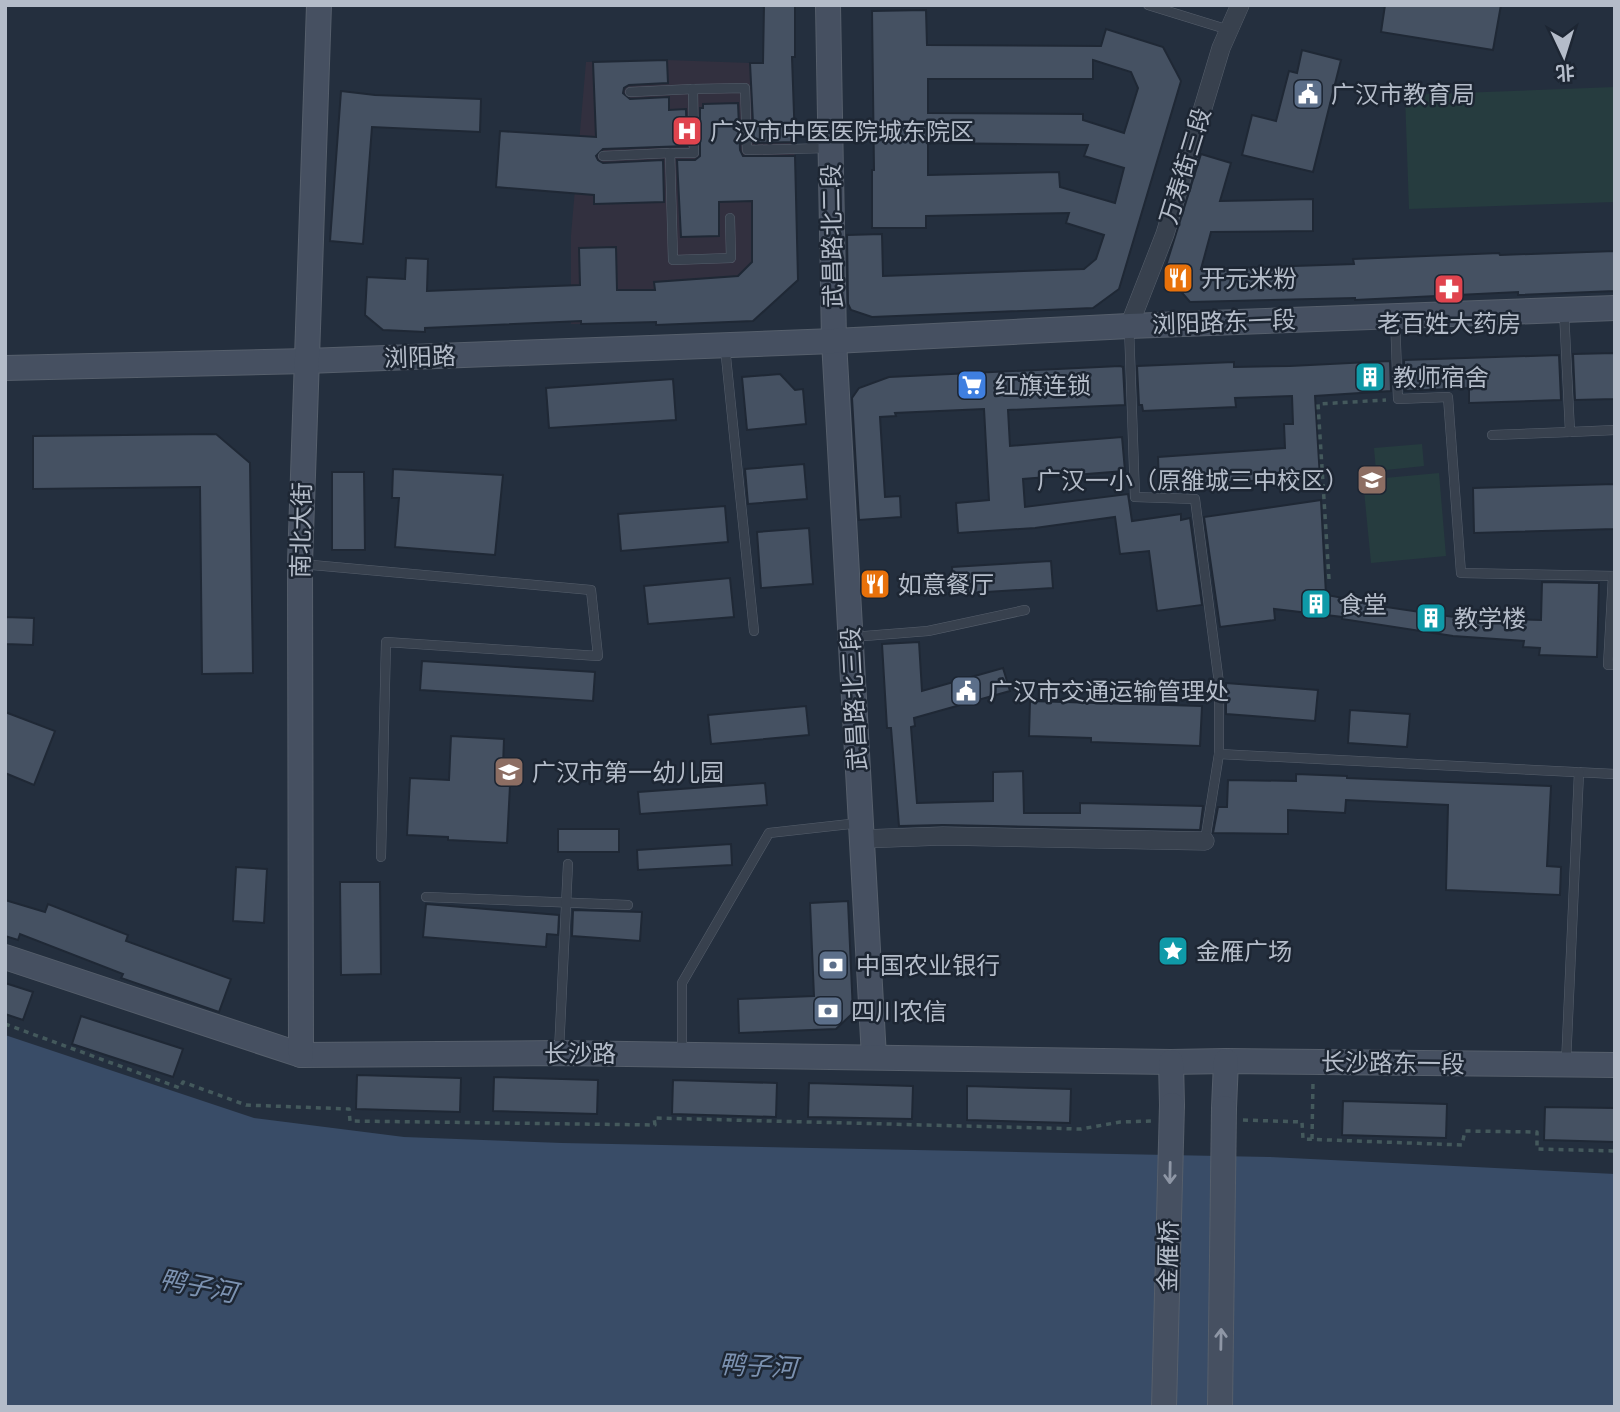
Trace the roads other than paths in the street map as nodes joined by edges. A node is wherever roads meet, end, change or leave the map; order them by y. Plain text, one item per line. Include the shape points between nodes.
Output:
1 (319, 5) edge
2 (828, 5) edge
3 (1148, 5) edge
4 (1240, 5) edge
5 (1229, 30) junction
6 (692, 89) junction
7 (630, 92) dead end
8 (830, 148) junction
9 (670, 153) junction
10 (603, 156) dead end
11 (730, 218) dead end
12 (1615, 307) edge
13 (1564, 309) junction
14 (1395, 315) junction
15 (1129, 326) junction
16 (834, 341) junction
17 (725, 345) junction
18 (306, 361) junction
19 (5, 368) edge
20 (1615, 430) edge
21 (1570, 432) junction
22 (1492, 435) dead end
23 (300, 564) junction
24 (1614, 576) edge
25 (1025, 610) dead end
26 (754, 631) dead end
27 (851, 637) junction
28 (1615, 665) edge
29 (1219, 754) junction
30 (1579, 772) junction
31 (1615, 774) edge
32 (861, 831) junction
33 (1205, 841) joint
34 (381, 857) dead end
35 (568, 864) dead end
36 (426, 897) dead end
37 (566, 902) junction
38 (628, 905) dead end
39 (5, 957) edge
40 (559, 1053) junction
41 (682, 1054) junction
42 (302, 1055) junction
43 (874, 1057) junction
44 (1226, 1061) junction
45 (1171, 1062) junction
46 (1566, 1065) junction
47 (1615, 1065) edge
48 (1164, 1407) edge
49 (1220, 1407) edge

1 - 18 street, 南北大街
2 - 8 street, 武昌路北二段
3 - 5 lane
4 - 5 street, 万寿街三段
5 - 15 street, 万寿街三段 via 1165,234
6 - 7 lane
6 - 8 lane via 745,88 747,150
6 - 9 lane via 694,153
8 - 16 street, 武昌路北二段
9 - 10 lane
9 - 11 lane via 674,260 731,258
12 - 13 street, 浏阳路东一段
13 - 14 street, 浏阳路东一段
13 - 21 lane
14 - 15 street, 浏阳路东一段
14 - 24 lane via 1398,399 1448,397 1461,573
15 - 16 street, 浏阳路东一段
15 - 29 lane via 1135,498 1195,499 1220,683
16 - 17 street, 浏阳路
16 - 27 street, 武昌路北三段
17 - 18 street, 浏阳路
17 - 26 lane
18 - 19 street, 浏阳路
18 - 23 street, 南北大街
20 - 21 lane
21 - 22 lane
23 - 34 lane via 591,590 597,656 386,642
23 - 42 street, 南北大街
24 - 28 lane via 1608,665
25 - 27 lane via 928,631
27 - 32 street, 武昌路北三段
29 - 30 lane
29 - 33 lane
30 - 31 lane
30 - 46 lane
32 - 33 street
32 - 41 lane via 769,833 682,984
32 - 43 street, 武昌路北三段
35 - 37 lane
36 - 37 lane
37 - 38 lane
37 - 40 lane
39 - 42 street, 长沙路
40 - 41 street, 长沙路
40 - 42 street, 长沙路
41 - 43 street, 长沙路
43 - 45 street, 长沙路
44 - 45 street, 长沙路东一段
44 - 46 street, 长沙路东一段
49 -> 44 street, bridge
45 -> 48 street, 金雁桥, bridge
46 - 47 street, 长沙路东一段

